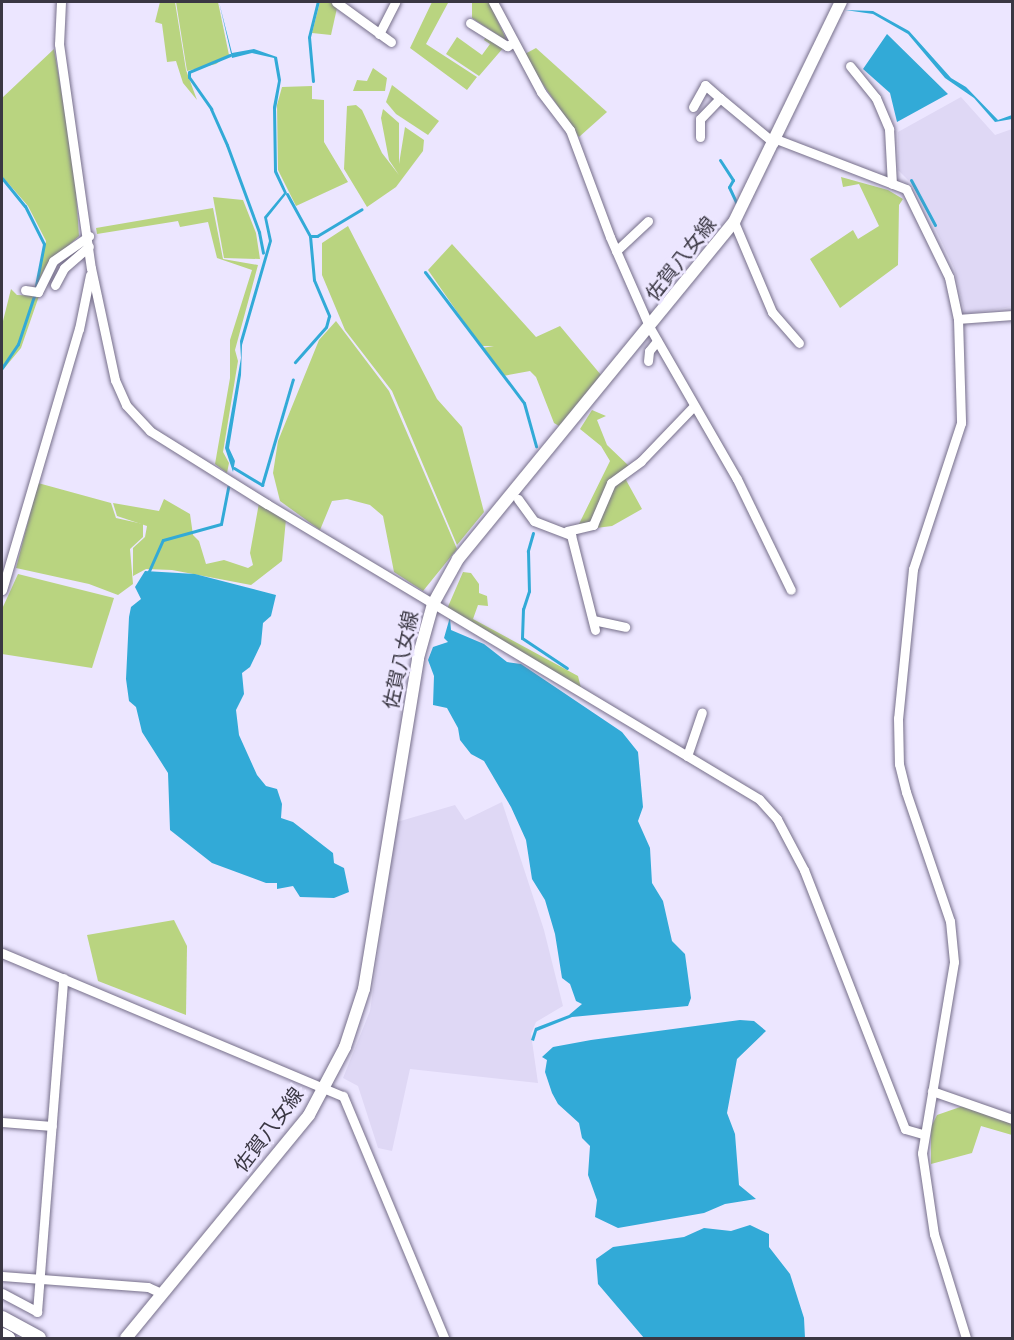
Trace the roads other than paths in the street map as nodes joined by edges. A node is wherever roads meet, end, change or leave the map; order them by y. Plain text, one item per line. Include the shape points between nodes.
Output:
1 (61, 2) edge
2 (336, 2) edge
3 (395, 2) edge
4 (493, 2) edge
5 (841, 2) edge
6 (470, 23) dead end
7 (379, 34) junction
8 (391, 42) dead end
9 (513, 43) junction
10 (850, 66) dead end
11 (720, 98) junction
12 (693, 107) dead end
13 (699, 137) dead end
14 (775, 141) junction
15 (892, 184) junction
16 (648, 221) dead end
17 (734, 222) junction
18 (89, 241) junction
19 (616, 251) junction
20 (91, 268) junction
21 (55, 285) dead end
22 (25, 290) dead end
23 (1012, 315) edge
24 (958, 319) junction
25 (650, 328) junction
26 (657, 341) junction
27 (799, 343) dead end
28 (648, 361) dead end
29 (693, 406) junction
30 (518, 499) dead end
31 (567, 531) junction
32 (2, 590) edge
33 (791, 590) dead end
34 (433, 604) junction
35 (595, 624) junction
36 (625, 627) dead end
37 (602, 638) dead end
38 (702, 711) dead end
39 (687, 756) junction
40 (2, 953) edge
41 (63, 978) junction
42 (324, 1087) junction
43 (932, 1091) junction
44 (1012, 1119) edge
45 (2, 1122) edge
46 (52, 1126) junction
47 (923, 1134) junction
48 (2, 1276) edge
49 (40, 1278) junction
50 (2, 1293) edge
51 (160, 1293) junction
52 (2, 1318) edge
53 (2, 1335) edge
54 (8, 1338) edge
55 (39, 1338) edge
56 (126, 1338) edge
57 (444, 1338) edge
58 (966, 1338) edge

1 - 18 street via 58,44
2 - 7 street
3 - 7 street
4 - 9 street
5 - 14 main road, 佐賀八女線
6 - 9 street via 507,46
7 - 8 street
9 - 19 street via 570,130
10 - 15 street via 876,98 889,129
11 - 12 street via 705,85
11 - 13 street via 700,119
11 - 14 street
14 - 15 street
14 - 17 main road, 佐賀八女線
15 - 24 street via 910,194 949,277
16 - 19 street
17 - 25 main road, 佐賀八女線
17 - 27 street via 772,312
18 - 20 street
18 - 21 street via 64,268
18 - 22 street via 53,261 38,292
19 - 25 street
20 - 32 street via 79,329
20 - 34 street via 115,380 126,405 150,431
23 - 24 street
24 - 43 street via 961,423 913,569 898,718 906,792 950,921 954,962
25 - 26 street
25 - 34 main road, 佐賀八女線 via 458,559
26 - 28 street via 649,351
26 - 29 street
29 - 31 street via 641,461 611,483 594,525
29 - 33 street via 737,479
30 - 31 street via 534,521
31 - 35 street
34 - 39 street
34 - 42 main road, 佐賀八女線 via 418,658 364,989 345,1047
35 - 36 street
35 - 37 street
38 - 39 street
39 - 47 street via 759,799 777,819 804,870 905,1129
40 - 41 street
41 - 42 street via 92,985
41 - 46 street
42 - 51 main road, 佐賀八女線 via 285,1146
42 - 57 street via 343,1096
43 - 44 street
43 - 47 street
45 - 46 street
46 - 49 street
47 - 58 street via 924,1185 934,1234
48 - 49 street
49 - 50 street via 37,1312
49 - 51 street via 148,1287
51 - 56 main road, 佐賀八女線
52 - 55 highway
53 - 54 highway

